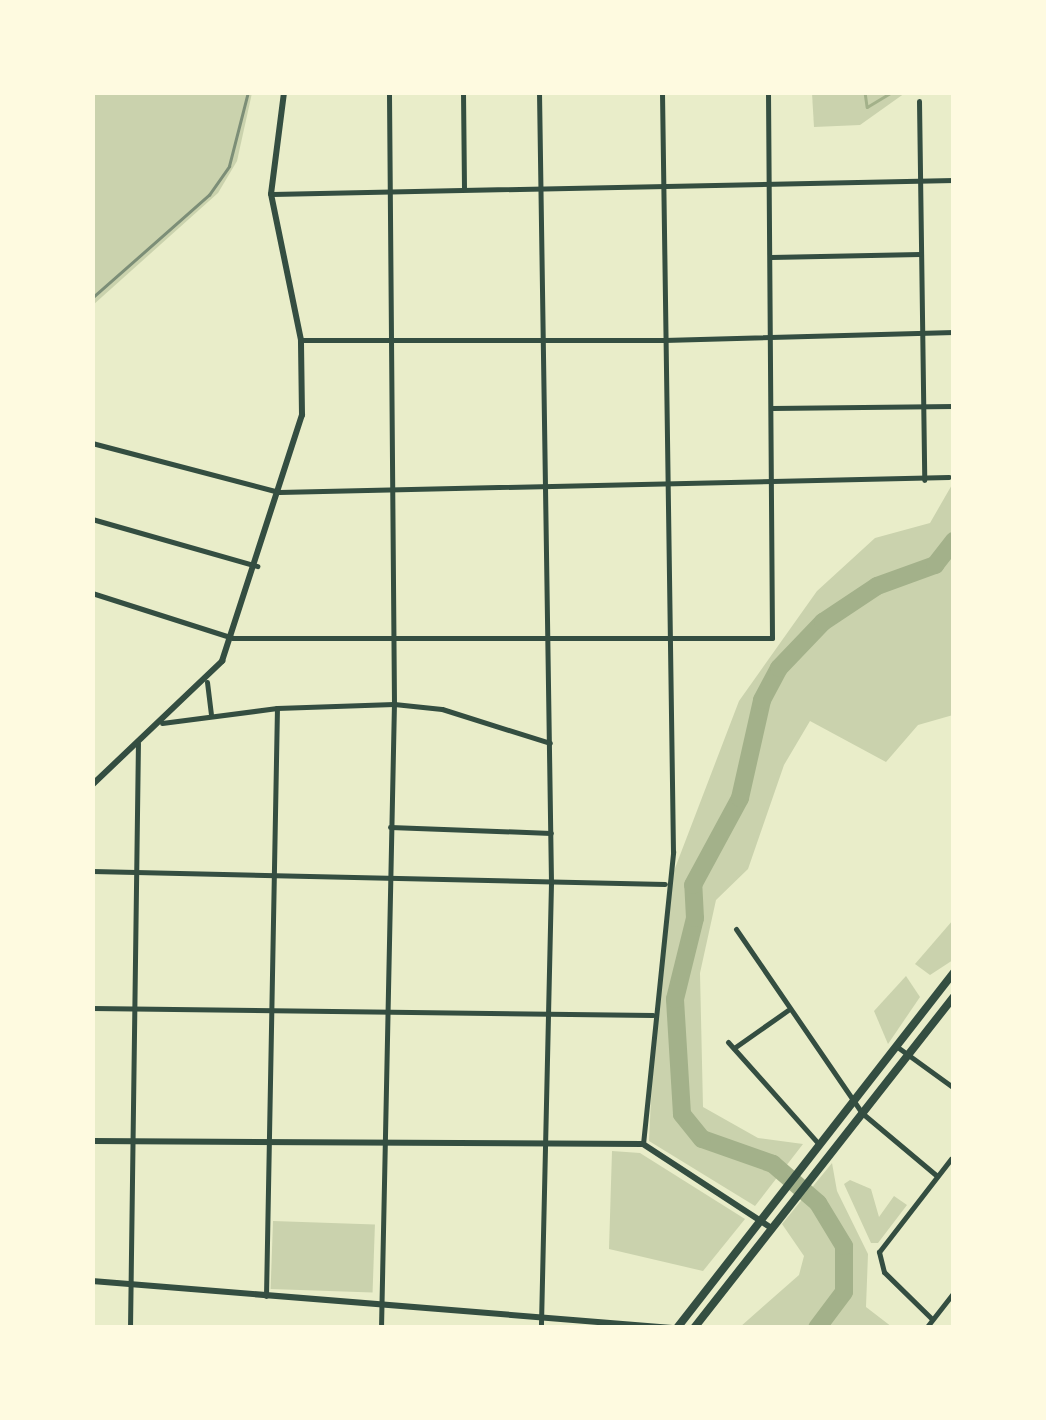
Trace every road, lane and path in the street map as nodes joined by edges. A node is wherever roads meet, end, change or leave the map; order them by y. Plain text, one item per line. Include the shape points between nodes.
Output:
1 (284, 92) edge
2 (389, 92) edge
3 (463, 92) edge
4 (539, 92) edge
5 (662, 92) edge
6 (768, 92) edge
7 (919, 101) dead end
8 (954, 180) edge
9 (920, 182) junction
10 (770, 184) junction
11 (663, 185) junction
12 (390, 188) junction
13 (464, 188) junction
14 (540, 188) junction
15 (271, 194) junction
16 (920, 254) junction
17 (771, 257) junction
18 (923, 332) junction
19 (954, 332) edge
20 (772, 337) junction
21 (392, 338) junction
22 (301, 340) junction
23 (664, 340) junction
24 (543, 342) junction
25 (922, 406) junction
26 (954, 406) edge
27 (772, 408) junction
28 (92, 442) edge
29 (948, 476) dead end
30 (924, 480) junction
31 (667, 482) junction
32 (774, 483) junction
33 (543, 486) junction
34 (395, 490) junction
35 (279, 492) junction
36 (92, 518) edge
37 (257, 566) junction
38 (92, 594) edge
39 (394, 637) junction
40 (548, 637) junction
41 (233, 638) junction
42 (668, 638) junction
43 (206, 682) junction
44 (394, 704) junction
45 (277, 708) junction
46 (211, 714) junction
47 (162, 723) junction
48 (138, 743) junction
49 (550, 743) junction
50 (92, 784) edge
51 (390, 827) junction
52 (551, 833) junction
53 (92, 871) edge
54 (136, 873) junction
55 (276, 879) junction
56 (388, 882) junction
57 (551, 883) junction
58 (665, 884) junction
59 (736, 929) dead end
60 (954, 972) edge
61 (954, 997) edge
62 (92, 1008) edge
63 (136, 1009) junction
64 (788, 1010) junction
65 (269, 1012) junction
66 (386, 1012) junction
67 (654, 1015) junction
68 (548, 1016) junction
69 (728, 1042) dead end
70 (896, 1046) junction
71 (734, 1048) junction
72 (907, 1055) junction
73 (954, 1088) edge
74 (853, 1101) junction
75 (862, 1114) junction
76 (267, 1137) junction
77 (384, 1139) junction
78 (92, 1140) edge
79 (134, 1140) junction
80 (544, 1140) junction
81 (643, 1144) junction
82 (817, 1146) junction
83 (951, 1159) edge
84 (937, 1176) junction
85 (758, 1219) junction
86 (770, 1227) junction
87 (92, 1280) edge
88 (130, 1285) junction
89 (954, 1292) edge
90 (266, 1296) junction
91 (382, 1302) junction
92 (542, 1314) junction
93 (932, 1319) junction
94 (130, 1328) edge
95 (381, 1328) edge
96 (541, 1328) edge
97 (675, 1328) edge
98 (694, 1328) edge
99 (926, 1328) edge

1 - 15 main road
2 - 12 street
3 - 13 street
4 - 14 street
5 - 11 street
6 - 10 street
7 - 9 street
8 - 9 street
9 - 10 street
9 - 16 street
10 - 11 street
10 - 17 street
11 - 14 street
11 - 23 street
12 - 13 street
12 - 15 street
12 - 21 street
13 - 14 street
14 - 24 street
15 - 22 main road
16 - 17 street
16 - 18 street
17 - 20 street
18 - 19 street
18 - 20 street
18 - 25 street
20 - 23 street
20 - 27 street
21 - 22 street
21 - 24 street
21 - 34 street
22 - 35 main road via 302,415
23 - 24 street
23 - 31 street
24 - 33 street
25 - 26 street
25 - 27 street
25 - 30 street
27 - 32 street
28 - 35 street
29 - 30 street
30 - 32 street
31 - 32 street
31 - 33 street
31 - 42 street
32 - 42 street via 772,638
33 - 34 street
33 - 40 street
34 - 35 street
34 - 39 street
35 - 37 main road
36 - 37 street
37 - 41 main road
38 - 41 street
39 - 40 street
39 - 41 street
39 - 44 street
40 - 42 street
40 - 49 street
41 - 43 main road
42 - 58 street via 672,852
43 - 46 street
43 - 47 main road
44 - 45 street
44 - 49 street via 442,709
44 - 51 street
45 - 46 street
45 - 55 street
46 - 47 street
47 - 48 main road
48 - 50 main road
48 - 54 street
49 - 52 street
51 - 52 street
51 - 56 street
52 - 57 street
53 - 54 street
54 - 55 street
54 - 63 street
55 - 56 street
55 - 65 street
56 - 57 street
56 - 66 street
57 - 58 street
57 - 68 street
58 - 67 street
59 - 64 street
60 - 70 main road
61 - 72 main road
62 - 63 street
63 - 65 street
63 - 79 street
64 - 71 street
64 - 74 street
65 - 66 street
65 - 76 street
66 - 68 street
66 - 77 street
67 - 68 street
67 - 81 street
68 - 80 street
69 - 71 street
70 - 72 street
70 - 74 main road
71 - 82 street
72 - 73 street
72 - 75 main road
74 - 75 street
74 - 82 main road
75 - 84 street
75 - 86 main road
76 - 77 main road
76 - 79 main road
76 - 90 street
77 - 80 main road
77 - 91 street
78 - 79 main road
79 - 88 street
80 - 81 main road
80 - 92 street
81 - 85 main road
82 - 85 main road
83 - 84 street
84 - 93 street via 879,1252 884,1272
85 - 86 main road
85 - 97 main road
86 - 98 main road
87 - 88 main road
88 - 90 main road
88 - 94 street
89 - 93 street
90 - 91 main road
91 - 92 main road
91 - 95 street
92 - 96 street
92 - 97 main road
93 - 99 street

